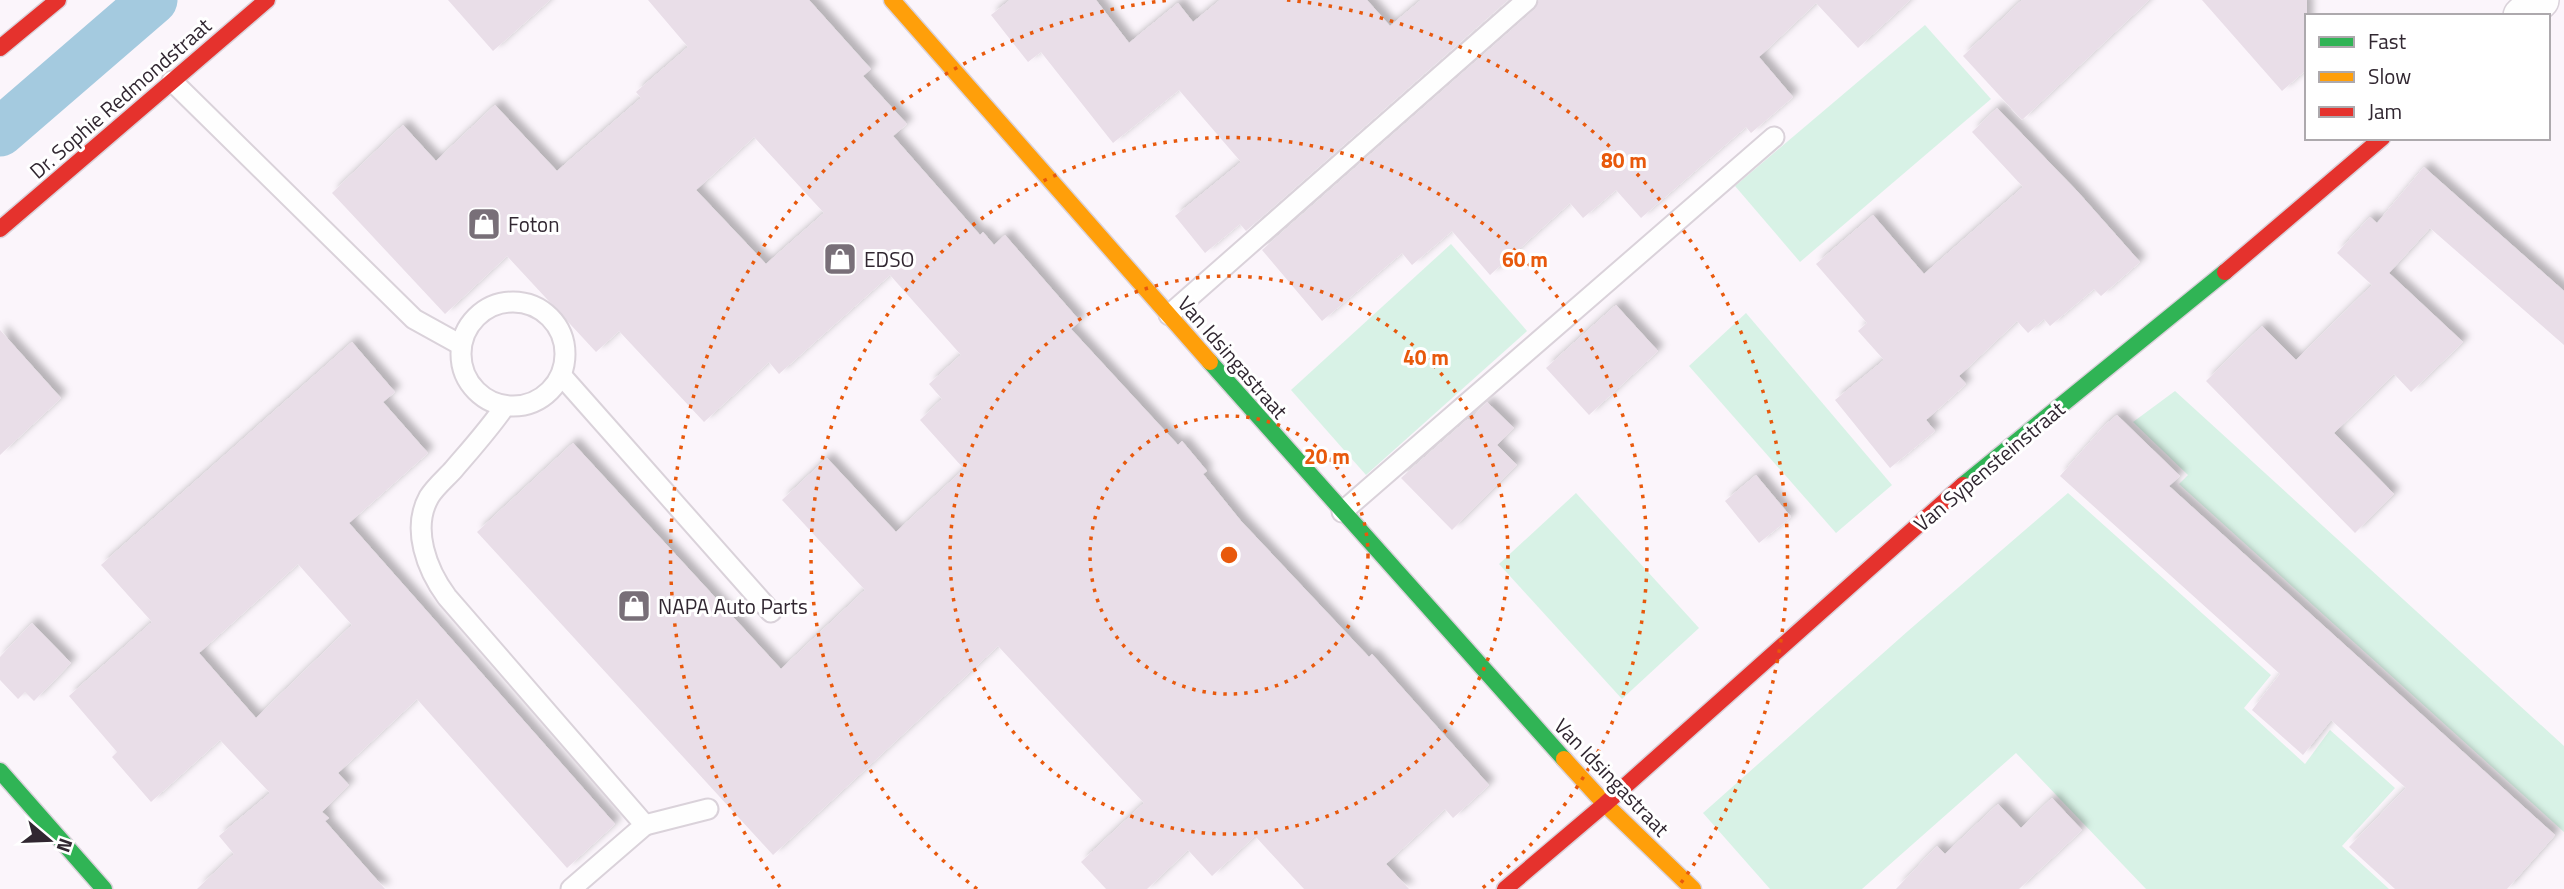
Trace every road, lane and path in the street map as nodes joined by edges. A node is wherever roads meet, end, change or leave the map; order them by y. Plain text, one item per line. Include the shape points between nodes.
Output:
1 (58, 0) edge
2 (267, 0) edge
3 (892, 0) edge
4 (1527, 0) edge
5 (2540, 0) edge
6 (2524, 14) edge
7 (0, 48) edge
8 (172, 81) junction
9 (1774, 137) dead end
10 (2380, 140) edge
11 (0, 229) edge
12 (1168, 315) junction
13 (461, 345) junction
14 (561, 375) junction
15 (505, 406) junction
16 (1342, 512) junction
17 (771, 612) dead end
18 (0, 771) edge
19 (1605, 804) junction
20 (708, 809) dead end
21 (645, 825) junction
22 (104, 889) edge
23 (571, 889) edge
24 (1505, 889) edge
25 (1693, 889) edge

1 - 7 street
2 - 8 street, Dr. Sophie Redmondstraat
3 - 12 street, Van Idsingastraat
4 - 12 lane
5 - 6 street
8 - 11 street, Dr. Sophie Redmondstraat
8 - 13 lane via 414,319
9 - 16 lane
10 - 19 street, Van Sypensteinstraat via 1964,485
12 - 16 street, Van Idsingastraat
13 - 14 lane via 467,328 493,304 529,303 544,311 564,340
13 - 15 lane via 460,362 475,391
14 - 15 lane via 538,400
14 - 17 lane
15 - 21 lane via 429,497 421,526 432,578
16 - 19 street, Van Idsingastraat
18 - 22 street
19 - 24 street, Van Sypensteinstraat
19 - 25 street, Van Idsingastraat
20 - 21 lane
21 - 23 lane

